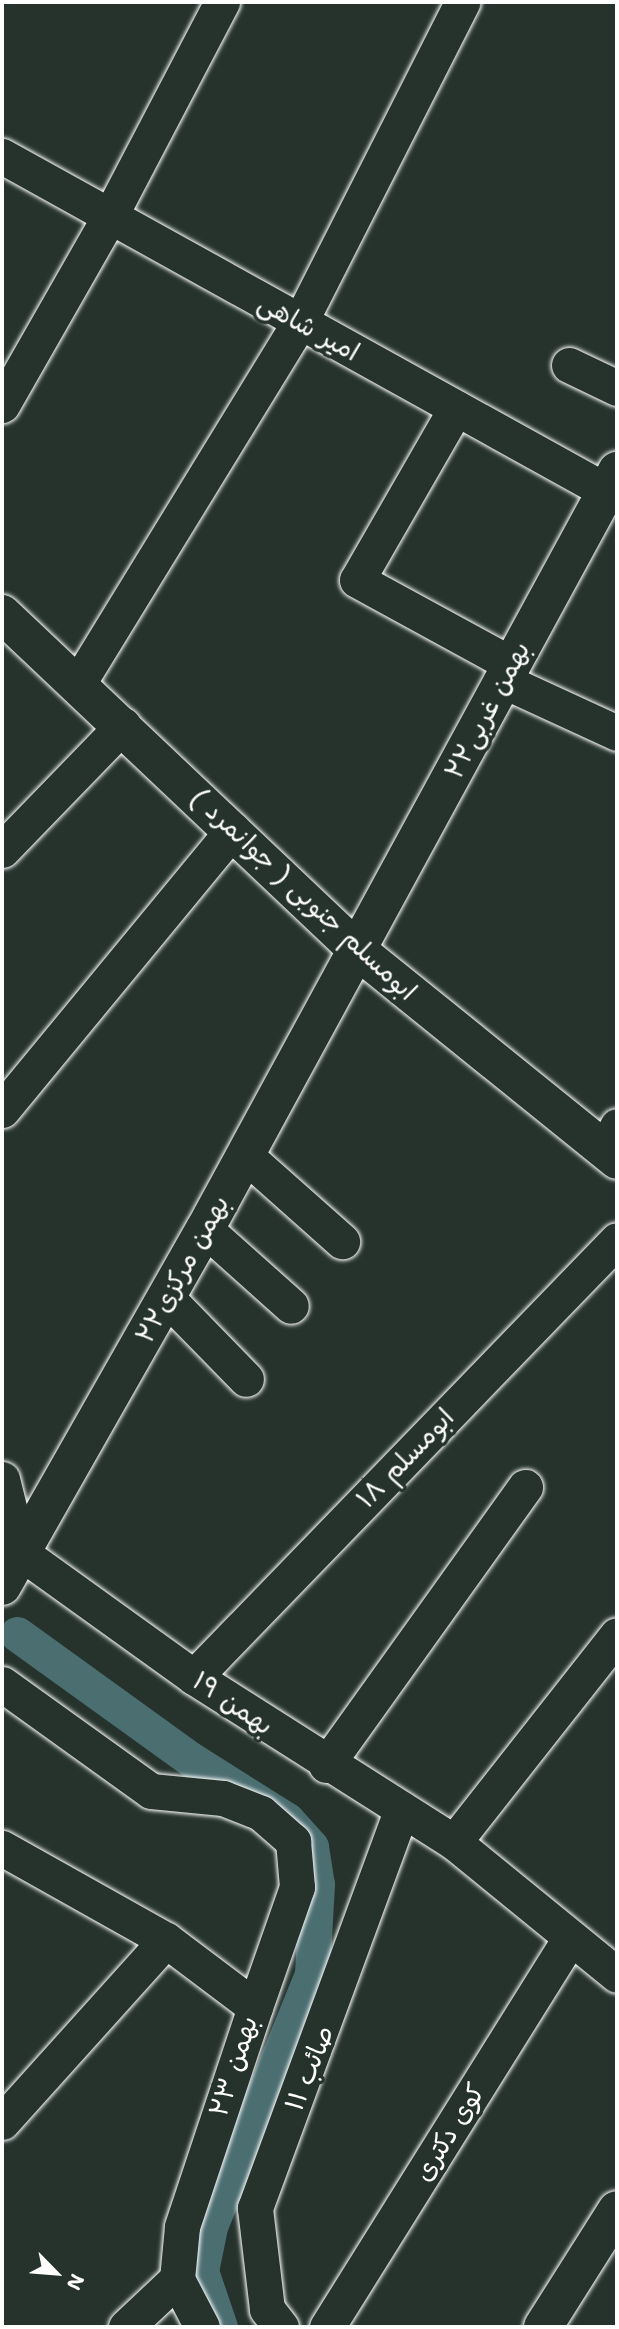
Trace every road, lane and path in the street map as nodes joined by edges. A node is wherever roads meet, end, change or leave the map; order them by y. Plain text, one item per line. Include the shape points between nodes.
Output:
1 (222, 2) edge
2 (462, 2) edge
3 (2, 156) edge
4 (110, 216) junction
5 (300, 322) junction
6 (569, 365) dead end
7 (617, 388) edge
8 (2, 405) edge
9 (456, 408) junction
10 (613, 486) edge
11 (2, 614) edge
12 (507, 673) junction
13 (79, 682) junction
14 (123, 725) junction
15 (617, 733) edge
16 (233, 830) junction
17 (2, 850) edge
18 (357, 950) junction
19 (2, 1110) edge
20 (613, 1145) edge
21 (245, 1155) junction
22 (205, 1229) junction
23 (617, 1240) edge
24 (342, 1241) dead end
25 (167, 1298) junction
26 (291, 1306) dead end
27 (246, 1379) dead end
28 (2, 1479) edge
29 (525, 1487) dead end
30 (20, 1552) junction
31 (2, 1586) edge
32 (617, 1635) edge
33 (194, 1677) junction
34 (2, 1684) edge
35 (326, 1765) junction
36 (402, 1809) junction
37 (454, 1842) junction
38 (2, 1848) edge
39 (570, 1938) junction
40 (166, 1940) junction
41 (617, 1975) edge
42 (255, 2007) junction
43 (2, 2122) edge
44 (617, 2210) edge
45 (606, 2251) edge
46 (177, 2279) junction
47 (125, 2327) edge
48 (202, 2327) edge
49 (281, 2327) edge
50 (327, 2327) edge
51 (543, 2327) edge

1 - 4 street
2 - 5 street
3 - 4 street, امیر شاهی
4 - 5 street, امیر شاهی
4 - 8 street
5 - 9 street, امیر شاهی
5 - 13 street
6 - 7 street
9 - 10 street, امیر شاهی
9 - 12 street via 357,580
10 - 12 street, ۲۲بهمن غربی
11 - 13 street, ابومسلم جنوبی ( جوانمرد )
12 - 15 street
12 - 18 street, ۲۲بهمن غربی
13 - 14 street, ابومسلم جنوبی ( جوانمرد )
14 - 16 street, ابومسلم جنوبی ( جوانمرد )
14 - 17 street
16 - 18 street, ابومسلم جنوبی ( جوانمرد )
16 - 19 street
18 - 20 street, ابومسلم جنوبی ( جوانمرد )
18 - 21 street, ۲۲بهمن مرکزی
21 - 22 street, ۲۲بهمن مرکزی
21 - 24 street
22 - 25 street, ۲۲بهمن مرکزی
22 - 26 street
23 - 33 street, ابومسلم ۱۸
25 - 27 street
25 - 30 street, ۲۲بهمن مرکزی
28 - 30 street
29 - 35 street
30 - 31 street, ۲۲بهمن مرکزی
30 - 33 street, بهمن ۱۹
32 - 37 street
33 - 35 street, بهمن ۱۹
34 - 42 street via 151,1791 223,1798 261,1813 293,1842 297,1888
35 - 36 street, بهمن ۱۹
36 - 37 street, بهمن ۱۹
36 - 49 street, صائب ۱۱ via 255,2207 267,2309
37 - 39 street, بهمن ۱۹
38 - 40 street, بهمن ۲۳
39 - 41 street, بهمن ۱۹
39 - 50 street, کوی دکتری
40 - 42 street, بهمن ۲۳
40 - 43 street
42 - 46 street, بهمن ۲۳ via 197,2174 182,2227
44 - 45 street
45 - 51 street
46 - 47 street
46 - 48 street

